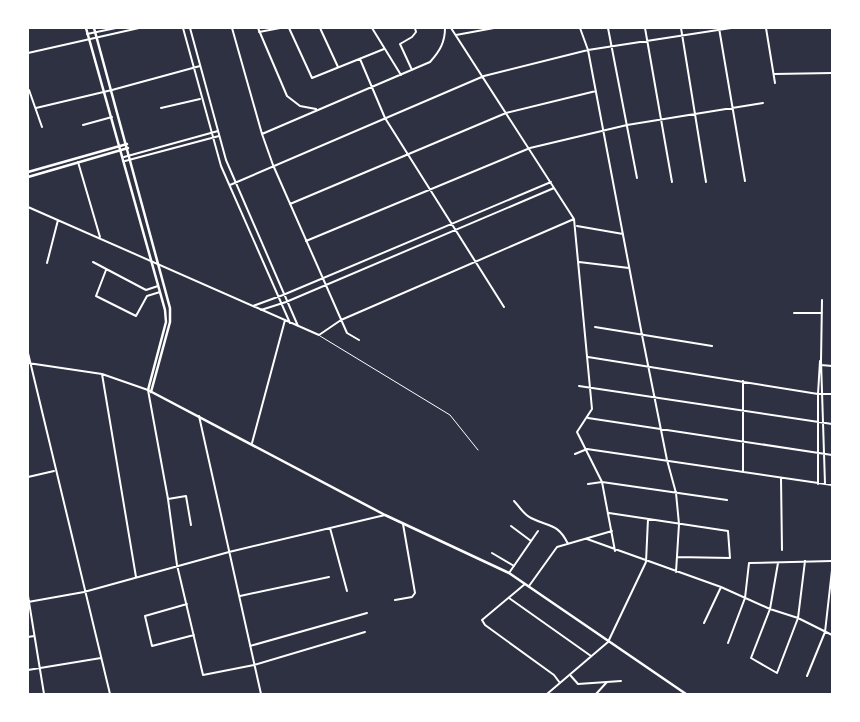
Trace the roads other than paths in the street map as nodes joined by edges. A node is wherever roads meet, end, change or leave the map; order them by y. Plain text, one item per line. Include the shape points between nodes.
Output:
1 (86, 28) edge
2 (94, 28) edge
3 (116, 28) edge
4 (139, 28) edge
5 (183, 28) edge
6 (190, 28) edge
7 (232, 28) edge
8 (258, 28) edge
9 (280, 28) edge
10 (289, 28) edge
11 (320, 28) edge
12 (372, 28) edge
13 (415, 28) edge
14 (445, 28) edge
15 (451, 28) edge
16 (494, 28) edge
17 (580, 28) edge
18 (608, 28) edge
19 (645, 28) edge
20 (681, 28) edge
21 (731, 28) edge
22 (766, 28) edge
23 (719, 29) edge
24 (96, 32) junction
25 (259, 32) junction
26 (88, 34) junction
27 (456, 35) junction
28 (682, 35) junction
29 (97, 37) junction
30 (89, 39) junction
31 (648, 41) junction
32 (612, 46) junction
33 (384, 49) junction
34 (588, 50) junction
35 (28, 53) edge
36 (360, 59) junction
37 (200, 66) junction
38 (338, 67) junction
39 (193, 68) junction
40 (412, 70) junction
41 (832, 73) edge
42 (401, 74) junction
43 (774, 74) junction
44 (484, 76) junction
45 (775, 83) dead end
46 (373, 86) junction
47 (29, 90) dead end
48 (112, 90) junction
49 (596, 91) junction
50 (105, 92) junction
51 (201, 98) junction
52 (763, 103) dead end
53 (36, 108) junction
54 (161, 108) dead end
55 (732, 108) junction
56 (316, 110) junction
57 (506, 113) junction
58 (695, 114) junction
59 (112, 117) junction
60 (385, 118) junction
61 (662, 120) junction
62 (83, 125) dead end
63 (627, 125) junction
64 (42, 127) dead end
65 (218, 131) junction
66 (603, 131) junction
67 (211, 132) junction
68 (262, 134) junction
69 (219, 136) junction
70 (213, 137) junction
71 (128, 146) junction
72 (121, 148) junction
73 (530, 148) junction
74 (407, 153) junction
75 (130, 155) junction
76 (124, 157) junction
77 (131, 160) junction
78 (125, 161) junction
79 (78, 162) junction
80 (273, 165) junction
81 (28, 172) edge
82 (28, 177) edge
83 (637, 178) dead end
84 (745, 181) dead end
85 (235, 182) junction
86 (551, 182) junction
87 (672, 182) dead end
88 (706, 182) dead end
89 (230, 185) junction
90 (555, 187) junction
91 (430, 188) junction
92 (290, 204) junction
93 (28, 208) edge
94 (574, 219) junction
95 (58, 220) junction
96 (452, 223) junction
97 (577, 226) junction
98 (456, 229) junction
99 (623, 234) junction
100 (100, 238) junction
101 (306, 241) junction
102 (93, 262) dead end
103 (151, 262) junction
104 (478, 262) junction
105 (579, 262) junction
106 (47, 263) dead end
107 (157, 264) junction
108 (630, 268) junction
109 (106, 270) junction
110 (323, 278) junction
111 (326, 285) junction
112 (158, 286) junction
113 (146, 290) junction
114 (160, 292) junction
115 (283, 295) junction
116 (147, 296) junction
117 (278, 297) junction
118 (822, 300) dead end
119 (286, 302) junction
120 (281, 304) junction
121 (252, 306) junction
122 (504, 307) dead end
123 (261, 310) junction
124 (794, 313) dead end
125 (822, 313) junction
126 (285, 320) junction
127 (341, 320) junction
128 (290, 323) junction
129 (298, 326) junction
130 (595, 327) dead end
131 (319, 335) junction
132 (642, 335) junction
133 (359, 340) dead end
134 (712, 346) dead end
135 (28, 352) edge
136 (587, 357) junction
137 (29, 363) edge
138 (820, 365) junction
139 (648, 366) junction
140 (832, 366) edge
141 (102, 374) junction
142 (743, 381) junction
143 (579, 386) dead end
144 (591, 388) junction
145 (148, 390) junction
146 (151, 392) junction
147 (818, 394) junction
148 (823, 394) junction
149 (832, 394) edge
150 (655, 399) junction
151 (743, 411) junction
152 (199, 416) junction
153 (588, 418) junction
154 (817, 423) junction
155 (824, 424) junction
156 (832, 424) edge
157 (661, 430) junction
158 (743, 441) junction
159 (252, 444) junction
160 (587, 449) junction
161 (478, 450) dead end
162 (818, 453) junction
163 (575, 454) dead end
164 (825, 455) junction
165 (832, 455) edge
166 (667, 460) junction
167 (56, 470) junction
168 (743, 472) junction
169 (28, 477) edge
170 (781, 478) junction
171 (602, 482) junction
172 (588, 484) dead end
173 (818, 484) junction
174 (825, 484) junction
175 (832, 485) edge
176 (676, 493) junction
177 (168, 499) junction
178 (727, 500) dead end
179 (514, 501) dead end
180 (608, 512) junction
181 (385, 515) junction
182 (648, 519) junction
183 (191, 524) dead end
184 (403, 524) junction
185 (679, 524) junction
186 (510, 526) dead end
187 (330, 528) junction
188 (538, 531) dead end
189 (612, 532) junction
190 (587, 539) junction
191 (531, 541) junction
192 (568, 544) junction
193 (782, 550) dead end
194 (616, 551) junction
195 (229, 552) junction
196 (492, 553) dead end
197 (676, 557) junction
198 (805, 561) junction
199 (832, 561) edge
200 (646, 562) junction
201 (778, 563) junction
202 (177, 566) junction
203 (514, 566) junction
204 (832, 570) edge
205 (676, 572) junction
206 (509, 573) junction
207 (329, 577) dead end
208 (136, 578) junction
209 (525, 584) junction
210 (529, 586) junction
211 (721, 587) junction
212 (347, 591) dead end
213 (84, 592) junction
214 (28, 596) edge
215 (240, 596) junction
216 (509, 598) junction
217 (745, 598) junction
218 (395, 600) dead end
219 (28, 602) edge
220 (187, 604) junction
221 (770, 609) junction
222 (367, 613) dead end
223 (798, 618) junction
224 (704, 623) dead end
225 (365, 632) dead end
226 (825, 632) junction
227 (194, 635) junction
228 (34, 636) junction
229 (832, 636) edge
230 (28, 637) edge
231 (608, 642) junction
232 (728, 643) dead end
233 (250, 646) junction
234 (591, 656) junction
235 (101, 658) junction
236 (254, 665) junction
237 (39, 668) junction
238 (28, 670) edge
239 (571, 676) junction
240 (806, 676) dead end
241 (607, 682) junction
242 (621, 682) dead end
243 (560, 683) junction
244 (44, 694) edge
245 (110, 694) edge
246 (261, 694) edge
247 (547, 694) edge
248 (596, 694) edge
249 (686, 694) edge

1 - 26 street
2 - 24 street
3 - 24 street
4 - 29 street
5 - 39 street
6 - 37 street
7 - 68 street
8 - 25 street
9 - 25 street
10 - 38 street via 312,78
11 - 38 street
12 - 33 street
13 - 40 street via 412,37 400,44
14 - 40 street via 440,51 430,62
15 - 27 street
16 - 27 street
17 - 34 street
18 - 32 street
19 - 31 street
20 - 28 street
21 - 23 street
22 - 43 street
23 - 28 street
23 - 55 street
24 - 26 street
24 - 29 street
25 - 56 street via 287,96 300,106
26 - 30 street
27 - 44 street
28 - 31 street
28 - 58 street
29 - 30 street
29 - 48 street
30 - 35 street
30 - 50 street
31 - 32 street
31 - 61 street
32 - 34 street
32 - 63 street
33 - 36 street
33 - 42 street
34 - 44 street
34 - 49 street
36 - 38 street
36 - 46 street
37 - 39 street
37 - 65 street
39 - 48 street
39 - 51 street
40 - 42 street
41 - 43 street
42 - 46 street
43 - 45 street
44 - 57 street
44 - 60 street
46 - 56 street
46 - 60 street
47 - 53 street
48 - 50 street
48 - 71 street
49 - 57 street
49 - 66 street
50 - 53 street
50 - 59 street
51 - 54 street
51 - 67 street
52 - 55 street
53 - 64 street
55 - 58 street
55 - 84 street
56 - 68 street
57 - 73 street
57 - 74 street
58 - 61 street
58 - 88 street
59 - 62 street
59 - 72 street
60 - 74 street
60 - 80 street
61 - 63 street
61 - 87 street
63 - 66 street
63 - 83 street
65 - 67 street
65 - 69 street
66 - 73 street
66 - 99 street
67 - 70 street
67 - 75 street
68 - 80 street
69 - 70 street
69 - 85 street
70 - 77 street
70 - 89 street
71 - 72 street
71 - 75 street
72 - 76 street
72 - 79 street
72 - 81 street
73 - 86 street
73 - 91 street
74 - 91 street
74 - 92 street
75 - 76 street
75 - 77 street
76 - 78 street
77 - 78 street
77 - 107 street
78 - 103 street
79 - 82 street
79 - 100 street
80 - 85 street
80 - 92 street
85 - 89 street
85 - 115 street
86 - 90 street
86 - 96 street
89 - 117 street
90 - 94 street
90 - 98 street
91 - 96 street
91 - 101 street
92 - 101 street
93 - 95 street
94 - 97 street
94 - 104 street
95 - 100 street
95 - 106 street
96 - 98 street
96 - 110 street
97 - 99 street
97 - 105 street
98 - 104 street
98 - 111 street
99 - 108 street
100 - 103 street
101 - 110 street
102 - 109 street
103 - 107 street
103 - 112 street
104 - 122 street
104 - 127 street
105 - 108 street
105 - 136 street
107 - 121 street
107 - 146 street via 170,308 170,322
108 - 132 street
109 - 113 street
109 - 116 street via 96,296 136,316
110 - 111 street
110 - 115 street
111 - 119 street
111 - 127 street
112 - 113 street
112 - 114 street
113 - 116 street
114 - 116 street
114 - 145 street via 166,322
115 - 117 street
115 - 119 street
117 - 120 street
117 - 121 street
118 - 125 street
119 - 120 street
119 - 129 street
120 - 123 street
120 - 128 street
121 - 123 street
123 - 126 street
124 - 125 street
125 - 138 street
126 - 128 street
126 - 159 street
127 - 131 street
127 - 133 street via 347,332
128 - 129 street
129 - 131 street
130 - 132 street
131 - 161 lane via 450,415
132 - 134 street
132 - 139 street
135 - 137 street
136 - 139 street
136 - 144 street
137 - 141 street
137 - 167 street
138 - 140 street
138 - 147 street
138 - 148 street
139 - 142 street
139 - 150 street
141 - 145 street
141 - 208 street
142 - 147 street
142 - 151 street
143 - 144 street
144 - 150 street
144 - 153 street via 592,409
145 - 146 street
145 - 177 street
146 - 152 street
147 - 148 street
147 - 154 street
148 - 149 street
148 - 155 street
150 - 151 street
150 - 157 street
151 - 154 street
151 - 158 street
152 - 159 street
152 - 195 street
153 - 157 street
153 - 160 street via 577,432
154 - 155 street
154 - 162 street
155 - 156 street
155 - 164 street
157 - 158 street
157 - 166 street
158 - 162 street
158 - 168 street
159 - 181 street
160 - 163 street
160 - 166 street
160 - 171 street
162 - 164 street
162 - 173 street
164 - 165 street
164 - 174 street
166 - 168 street
166 - 176 street
167 - 169 street
167 - 213 street
168 - 170 street
170 - 173 street
170 - 193 street
171 - 172 street
171 - 176 street
171 - 180 street
173 - 174 street
174 - 175 street
176 - 178 street
176 - 185 street
177 - 183 street via 186,496
177 - 202 street
179 - 192 street via 529,518 553,526 563,534
180 - 182 street
180 - 189 street
181 - 184 street
181 - 187 street
182 - 185 street
182 - 200 street
184 - 206 street
184 - 218 street via 415,593 412,597
185 - 197 street
185 - 197 street via 728,531 730,558
186 - 191 street
187 - 195 street
187 - 212 street
188 - 191 street
189 - 190 street
189 - 194 street
190 - 192 street
190 - 194 street
191 - 203 street
192 - 210 street via 557,547
194 - 200 street
195 - 202 street
195 - 215 street
196 - 203 street
197 - 205 street
198 - 199 street
198 - 201 street
198 - 223 street
200 - 205 street
200 - 231 street
201 - 217 street via 749,564
201 - 221 street
202 - 208 street
202 - 220 street
203 - 206 street
204 - 226 street
205 - 211 street
206 - 209 street
207 - 215 street
208 - 213 street
209 - 210 street
209 - 216 street
210 - 231 street
211 - 217 street
211 - 224 street
213 - 219 street
213 - 235 street
214 - 219 street
215 - 233 street
216 - 234 street
216 - 243 street via 482,620
217 - 221 street
217 - 232 street
219 - 228 street
220 - 227 street
220 - 227 street via 145,616 152,646
221 - 223 street
221 - 223 street via 750,658 777,673
222 - 233 street
223 - 226 street
225 - 236 street
226 - 229 street
226 - 240 street
227 - 236 street via 203,675
228 - 230 street
228 - 237 street
231 - 234 street
231 - 249 street
233 - 236 street
234 - 239 street
235 - 237 street
235 - 245 street
236 - 246 street
237 - 238 street
237 - 244 street
239 - 241 street via 578,684
239 - 243 street
241 - 242 street
241 - 248 street
243 - 247 street

